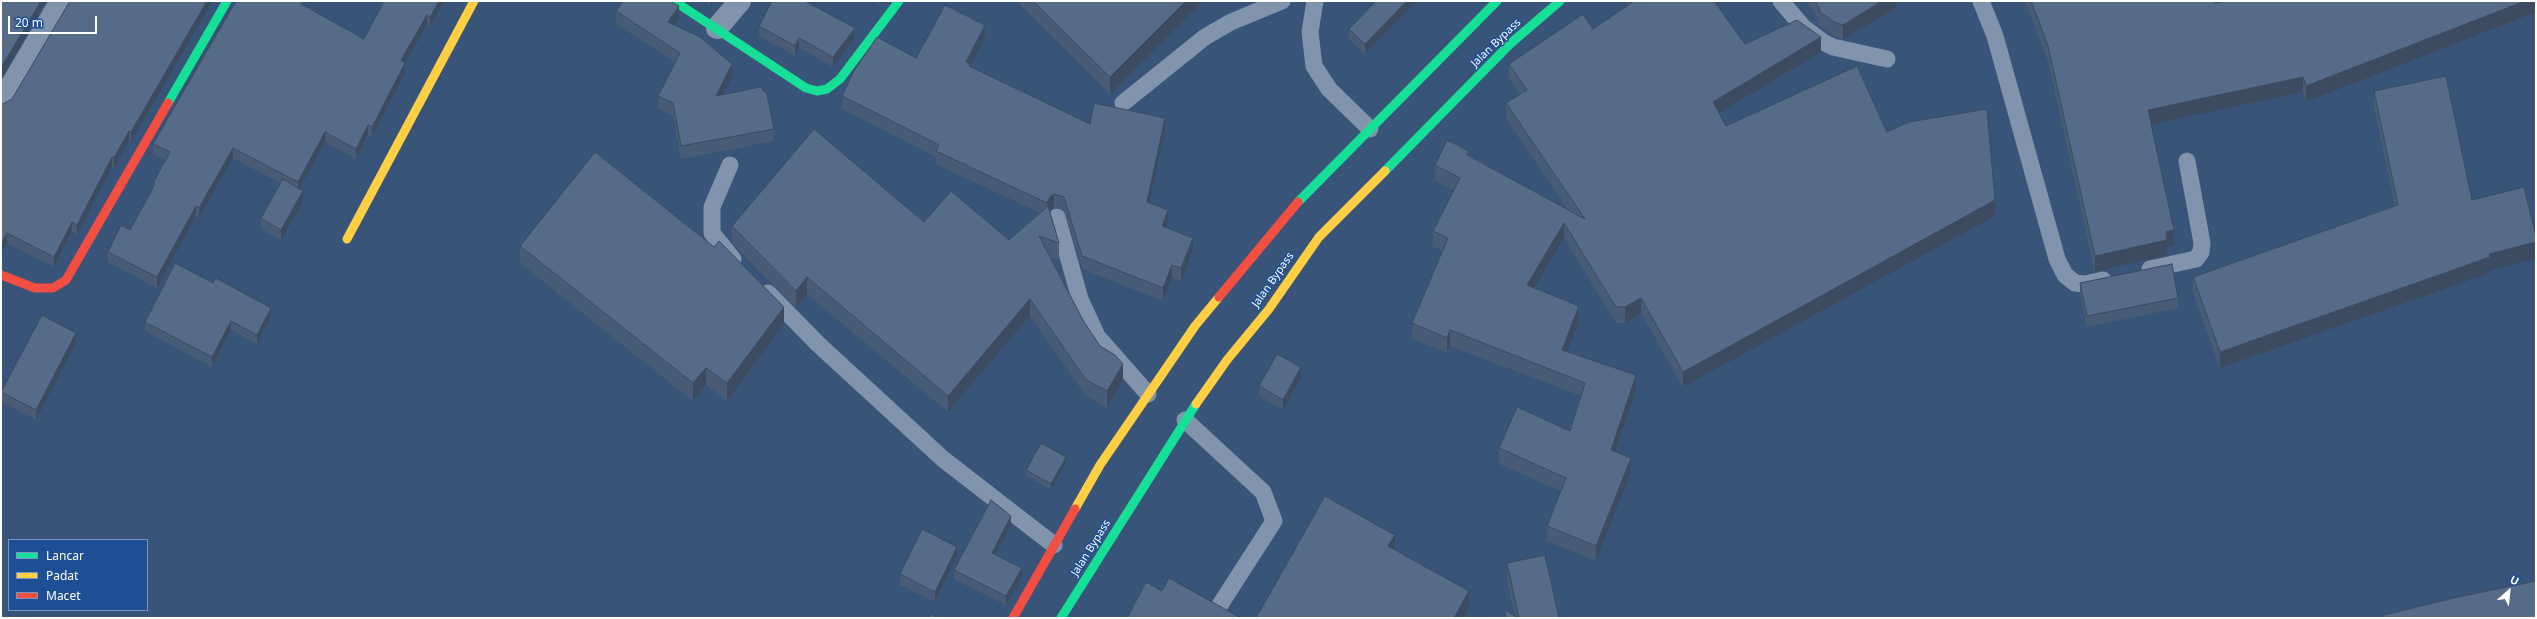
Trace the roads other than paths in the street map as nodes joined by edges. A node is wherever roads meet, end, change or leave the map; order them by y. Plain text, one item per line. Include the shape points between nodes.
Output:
1 (61, 1) edge
2 (227, 1) edge
3 (474, 1) edge
4 (674, 1) edge
5 (740, 1) edge
6 (899, 1) edge
7 (1282, 1) edge
8 (1315, 1) edge
9 (1497, 1) edge
10 (1560, 1) edge
11 (1781, 1) edge
12 (1981, 1) edge
13 (717, 28) junction
14 (1887, 59) dead end
15 (1, 103) edge
16 (1123, 104) dead end
17 (1370, 129) junction
18 (2187, 161) dead end
19 (730, 165) dead end
20 (1057, 217) dead end
21 (347, 239) dead end
22 (742, 268) edge
23 (1, 275) edge
24 (758, 284) edge
25 (1148, 394) junction
26 (1185, 420) junction
27 (1054, 545) junction
28 (1216, 611) edge
29 (1013, 618) edge
30 (1061, 618) edge

1 - 15 street
2 - 23 main road via 66,280 53,288 35,288
3 - 21 main road
4 - 13 main road
5 - 13 street
6 - 13 main road via 840,79 827,89 817,91 806,88
7 - 16 lane via 1231,22 1205,37
8 - 17 lane via 1310,32 1314,66 1329,89
9 - 17 main road
10 - 26 main road, Jalan Bypass via 1510,44 1319,237 1269,309 1227,360
11 - 14 lane via 1803,28 1823,42 1833,47
12 - 18 lane via 1995,36 2057,259 2065,275 2075,282 2085,284 2196,259 2202,252 2202,243
17 - 25 main road via 1289,211 1195,326
19 - 22 lane via 712,207 712,232 726,252
20 - 25 lane via 1080,299 1096,336
24 - 27 lane via 818,344 943,458
25 - 27 main road via 1100,465
26 - 28 lane via 1263,492 1274,521
26 - 30 main road, Jalan Bypass
27 - 29 main road

